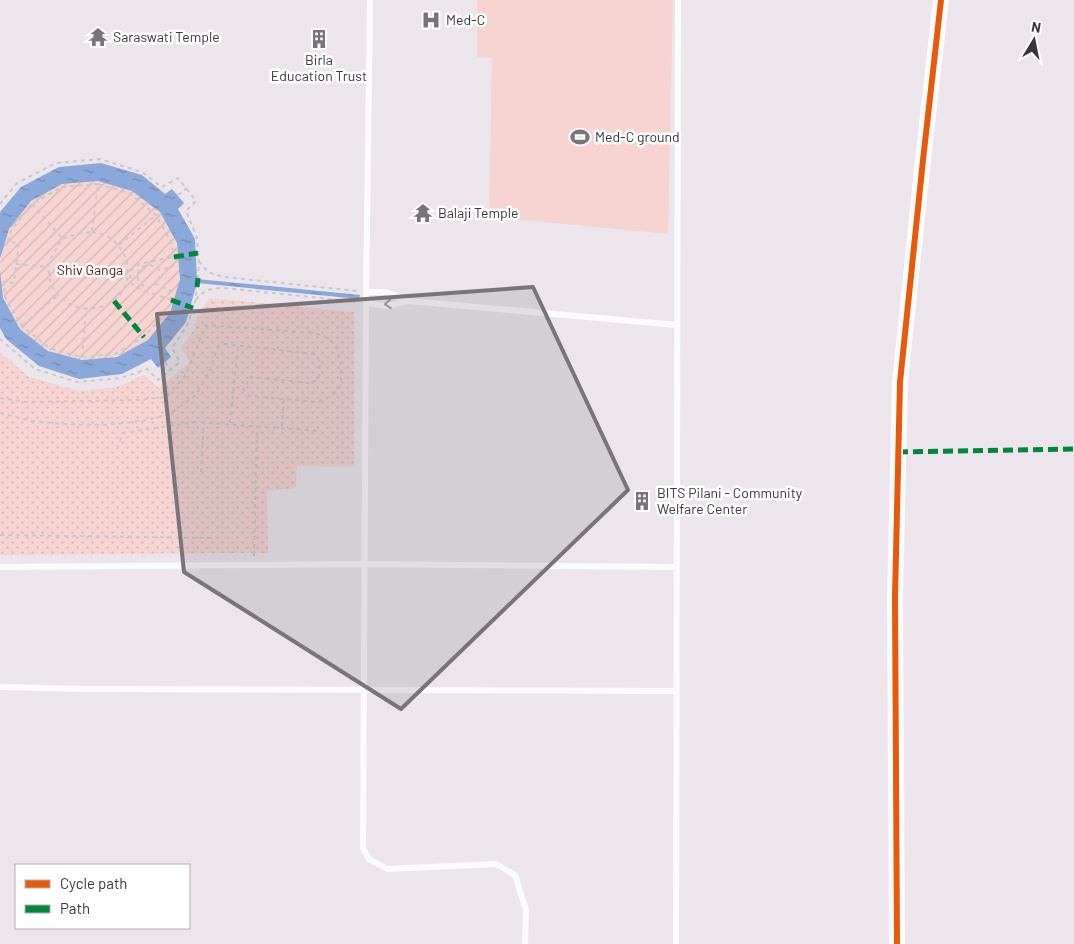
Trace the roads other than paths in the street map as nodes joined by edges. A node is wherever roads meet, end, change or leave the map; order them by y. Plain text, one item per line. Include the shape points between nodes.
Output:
1 (370, 0) edge
2 (678, 0) edge
3 (941, 0) edge
4 (367, 292) junction
5 (409, 301) junction
6 (366, 303) junction
7 (677, 325) junction
8 (364, 564) junction
9 (0, 567) edge
10 (676, 568) junction
11 (0, 687) edge
12 (364, 690) junction
13 (676, 691) junction
14 (525, 944) edge
15 (676, 944) edge
16 (897, 944) edge

1 - 4 lane
2 - 7 lane
3 - 16 street via 900,382 895,597
4 - 5 lane via 386,292
4 - 6 lane
5 -> 6 lane via 386,306
5 - 7 lane
6 - 8 lane
7 - 10 lane
8 - 9 lane
8 - 10 lane
8 - 12 lane
10 - 13 lane
11 - 12 lane
12 - 13 lane
12 - 14 lane via 363,848 370,859 387,869 496,864 515,875 526,910
13 - 15 lane

